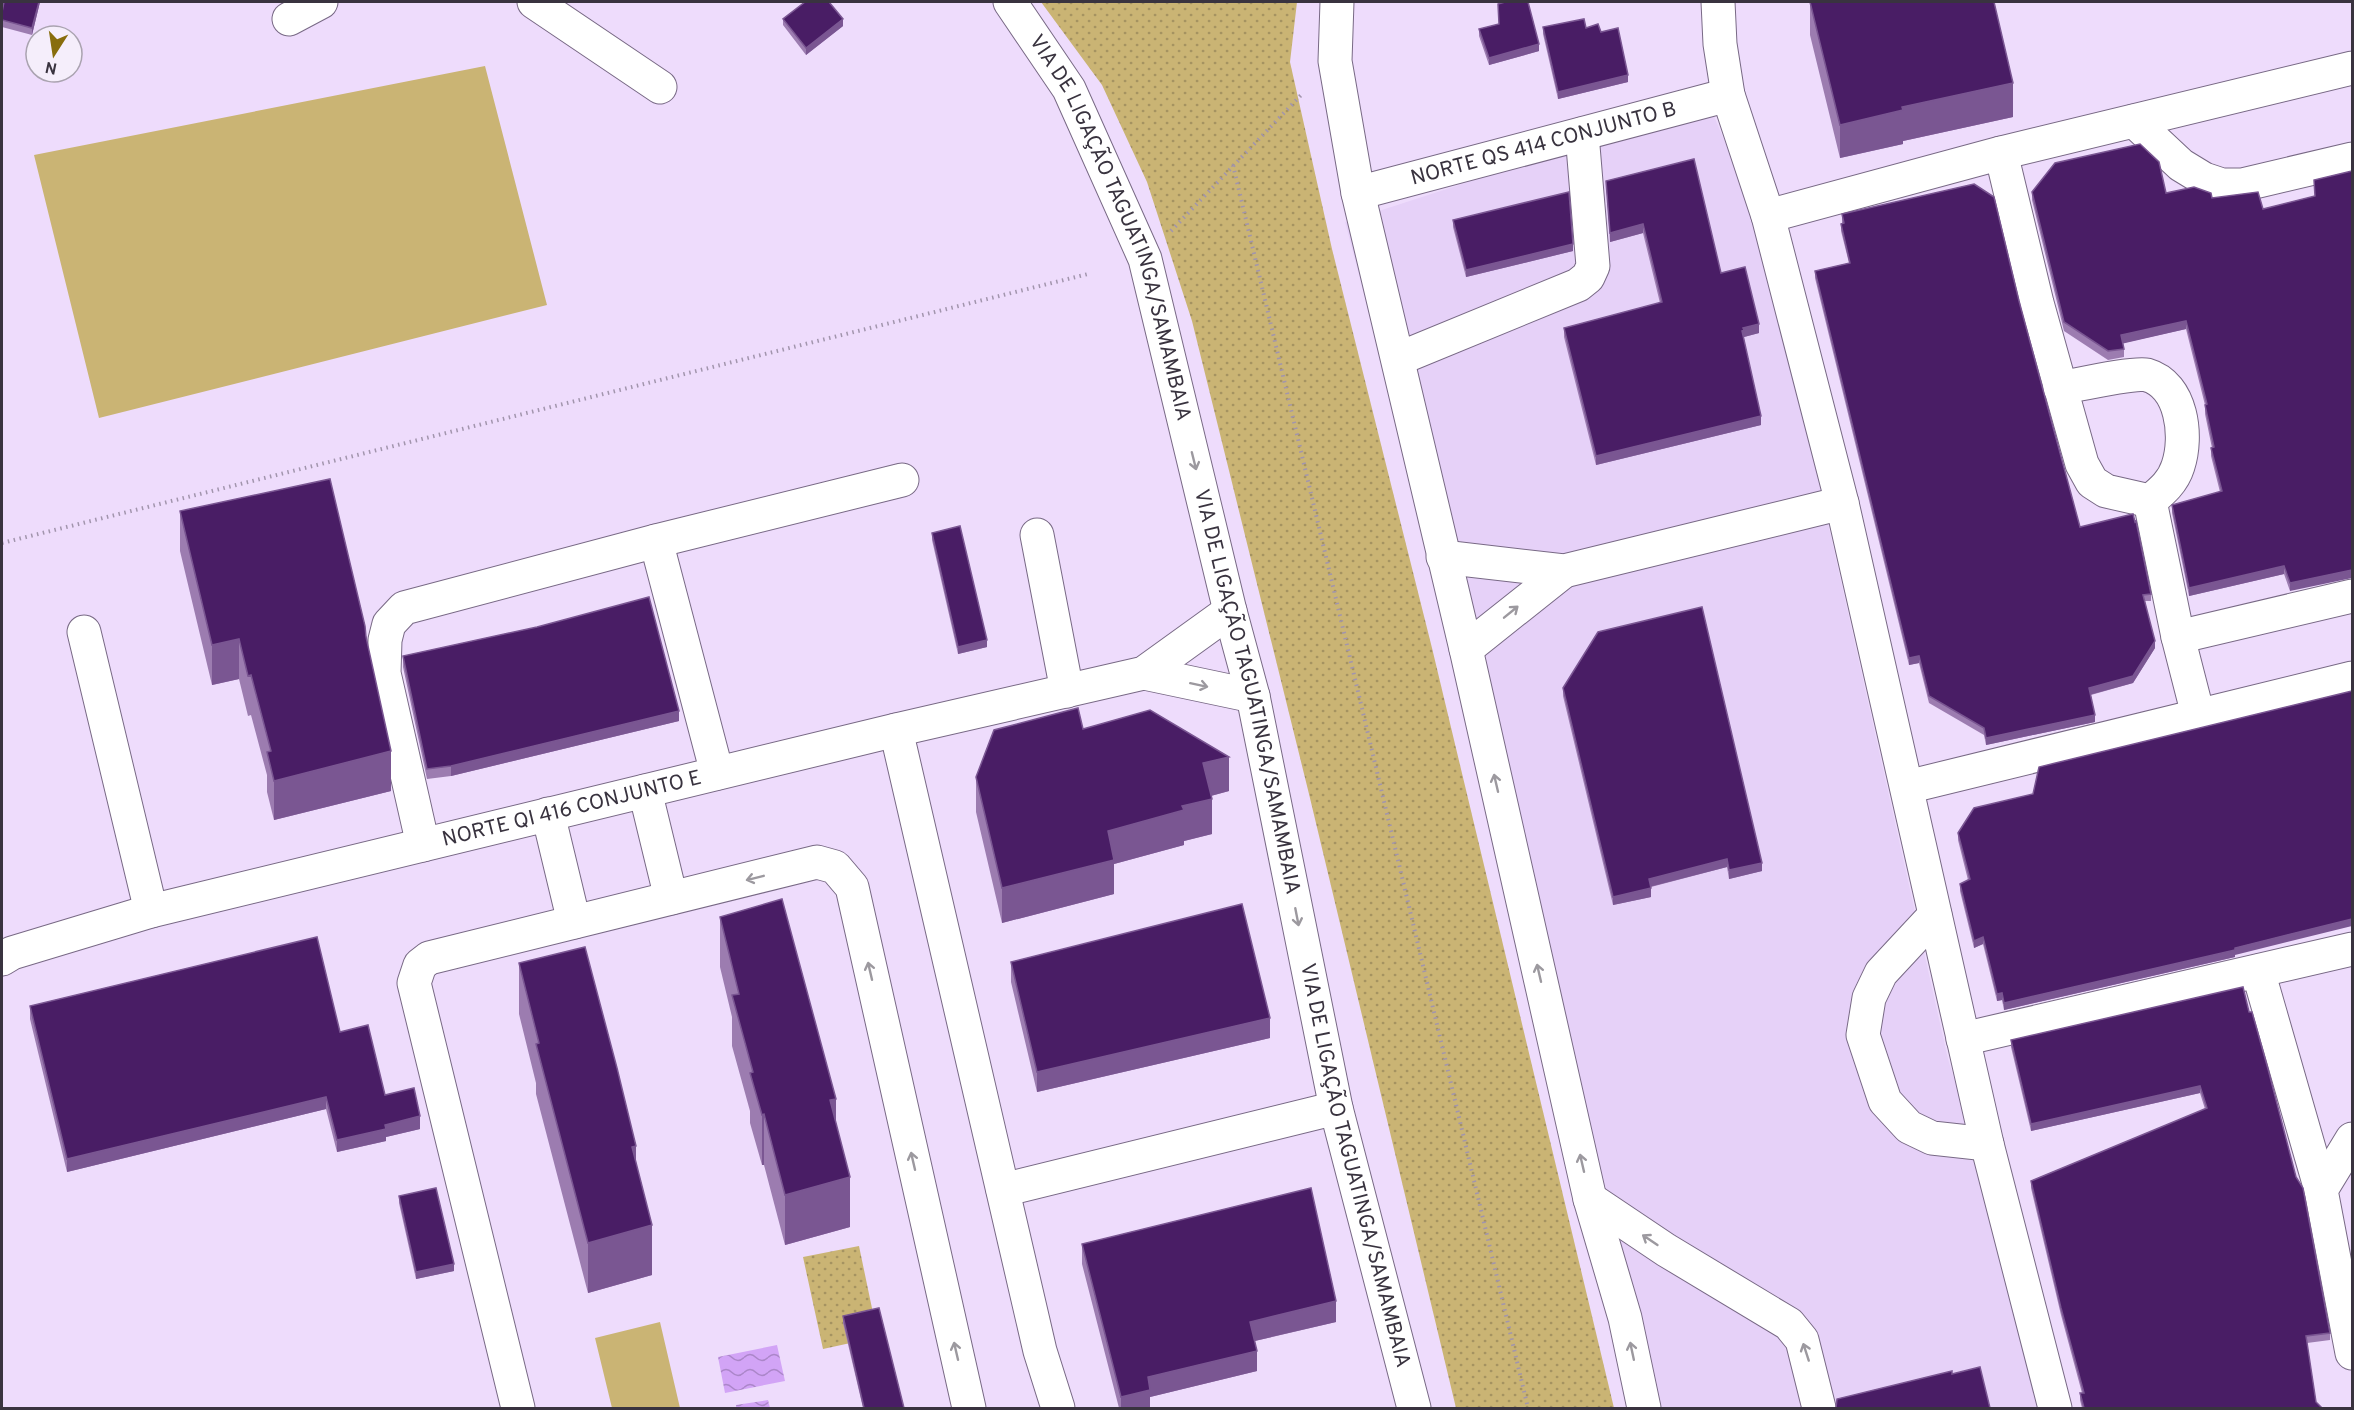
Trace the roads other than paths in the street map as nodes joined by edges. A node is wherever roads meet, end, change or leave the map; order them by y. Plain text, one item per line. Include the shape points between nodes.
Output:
1 (321, 2) edge
2 (534, 2) edge
3 (1010, 2) edge
4 (1337, 2) edge
5 (1718, 2) edge
6 (289, 19) dead end
7 (2352, 68) edge
8 (660, 87) dead end
9 (1728, 96) junction
10 (2134, 121) junction
11 (1582, 134) junction
12 (2001, 153) junction
13 (2352, 159) edge
14 (1358, 193) junction
15 (1768, 216) junction
16 (1398, 359) junction
17 (2060, 388) junction
18 (902, 480) dead end
19 (2150, 501) junction
20 (1842, 503) junction
21 (1037, 535) dead end
22 (656, 541) junction
23 (1443, 557) junction
24 (1564, 571) junction
25 (2352, 596) edge
26 (1230, 611) junction
27 (84, 632) dead end
28 (2178, 637) junction
29 (1466, 649) junction
30 (1144, 673) junction
31 (2352, 678) edge
32 (1067, 691) junction
33 (1253, 696) junction
34 (2198, 715) junction
35 (896, 730) junction
36 (717, 773) junction
37 (1906, 787) junction
38 (645, 791) junction
39 (548, 814) junction
40 (423, 845) junction
41 (671, 898) junction
42 (151, 910) junction
43 (1935, 915) junction
44 (574, 922) junction
45 (2352, 949) edge
46 (2, 959) edge
47 (2258, 971) junction
48 (1963, 1039) junction
49 (1336, 1108) junction
50 (2352, 1139) edge
51 (1987, 1144) junction
52 (1003, 1190) junction
53 (2321, 1190) junction
54 (1590, 1199) junction
55 (2352, 1353) edge
56 (518, 1408) edge
57 (969, 1408) edge
58 (1058, 1408) edge
59 (1414, 1408) edge
60 (1644, 1408) edge
61 (1819, 1408) edge
62 (2055, 1408) edge

1 - 6 street
2 - 8 street
3 -> 26 street, VIA DE LIGAÇÃO TAGUATINGA/SAMAMBAIA via 1070,89 1145,259
4 - 14 street via 1335,60
5 - 9 street
7 - 10 street
9 - 11 street, NORTE QS 414 CONJUNTO B
9 - 15 street
10 - 12 street
10 - 13 street via 2181,165 2222,185 2242,185
11 - 14 street, NORTE QS 414 CONJUNTO B
11 - 16 street via 1593,266 1588,277 1578,285
12 - 15 street
12 - 17 street
14 - 16 street
15 - 20 street
16 - 23 street
17 - 19 street via 2082,464 2092,482 2106,490
17 - 19 street via 2145,375 2164,383 2177,407 2184,435 2178,466 2169,485
18 - 22 street
19 - 28 street
20 - 24 street
20 - 37 street
21 - 32 street
22 - 36 street
22 - 40 street via 404,608 389,624 384,673
23 - 24 street
23 - 29 street
29 -> 24 street
25 - 28 street
26 - 30 street, NORTE QI 416 CONJUNTO E
26 - 33 street, VIA DE LIGAÇÃO TAGUATINGA/SAMAMBAIA
27 - 42 street
28 - 34 street
54 -> 29 street
30 - 32 street, NORTE QI 416 CONJUNTO E
30 -> 33 street, NORTE QI 416 CONJUNTO E
31 - 34 street
32 - 35 street, NORTE QI 416 CONJUNTO E
33 -> 49 street, VIA DE LIGAÇÃO TAGUATINGA/SAMAMBAIA
34 - 37 street
35 - 36 street, NORTE QI 416 CONJUNTO E
35 - 52 street
36 - 38 street, NORTE QI 416 CONJUNTO E
37 - 43 street
38 - 39 street, NORTE QI 416 CONJUNTO E
38 - 41 street
39 - 40 street, NORTE QI 416 CONJUNTO E
39 - 44 street
40 - 42 street, NORTE QI 416 CONJUNTO E
41 - 44 street
57 -> 41 street via 852,886 835,867 817,862
42 - 46 street, NORTE QI 416 CONJUNTO E via 12,952
43 - 48 street
43 - 51 street via 1881,973 1869,998 1863,1035 1885,1101 1909,1127 1932,1138
44 - 56 street via 429,958 420,965 414,983
45 - 47 street
47 - 48 street
47 - 53 street
48 - 51 street
49 - 52 street
49 - 59 street, VIA DE LIGAÇÃO TAGUATINGA/SAMAMBAIA
50 - 53 street
51 - 62 street
52 - 58 street via 1040,1351
53 - 55 street
60 -> 54 street via 1624,1318
61 -> 54 street via 1802,1340 1789,1324

